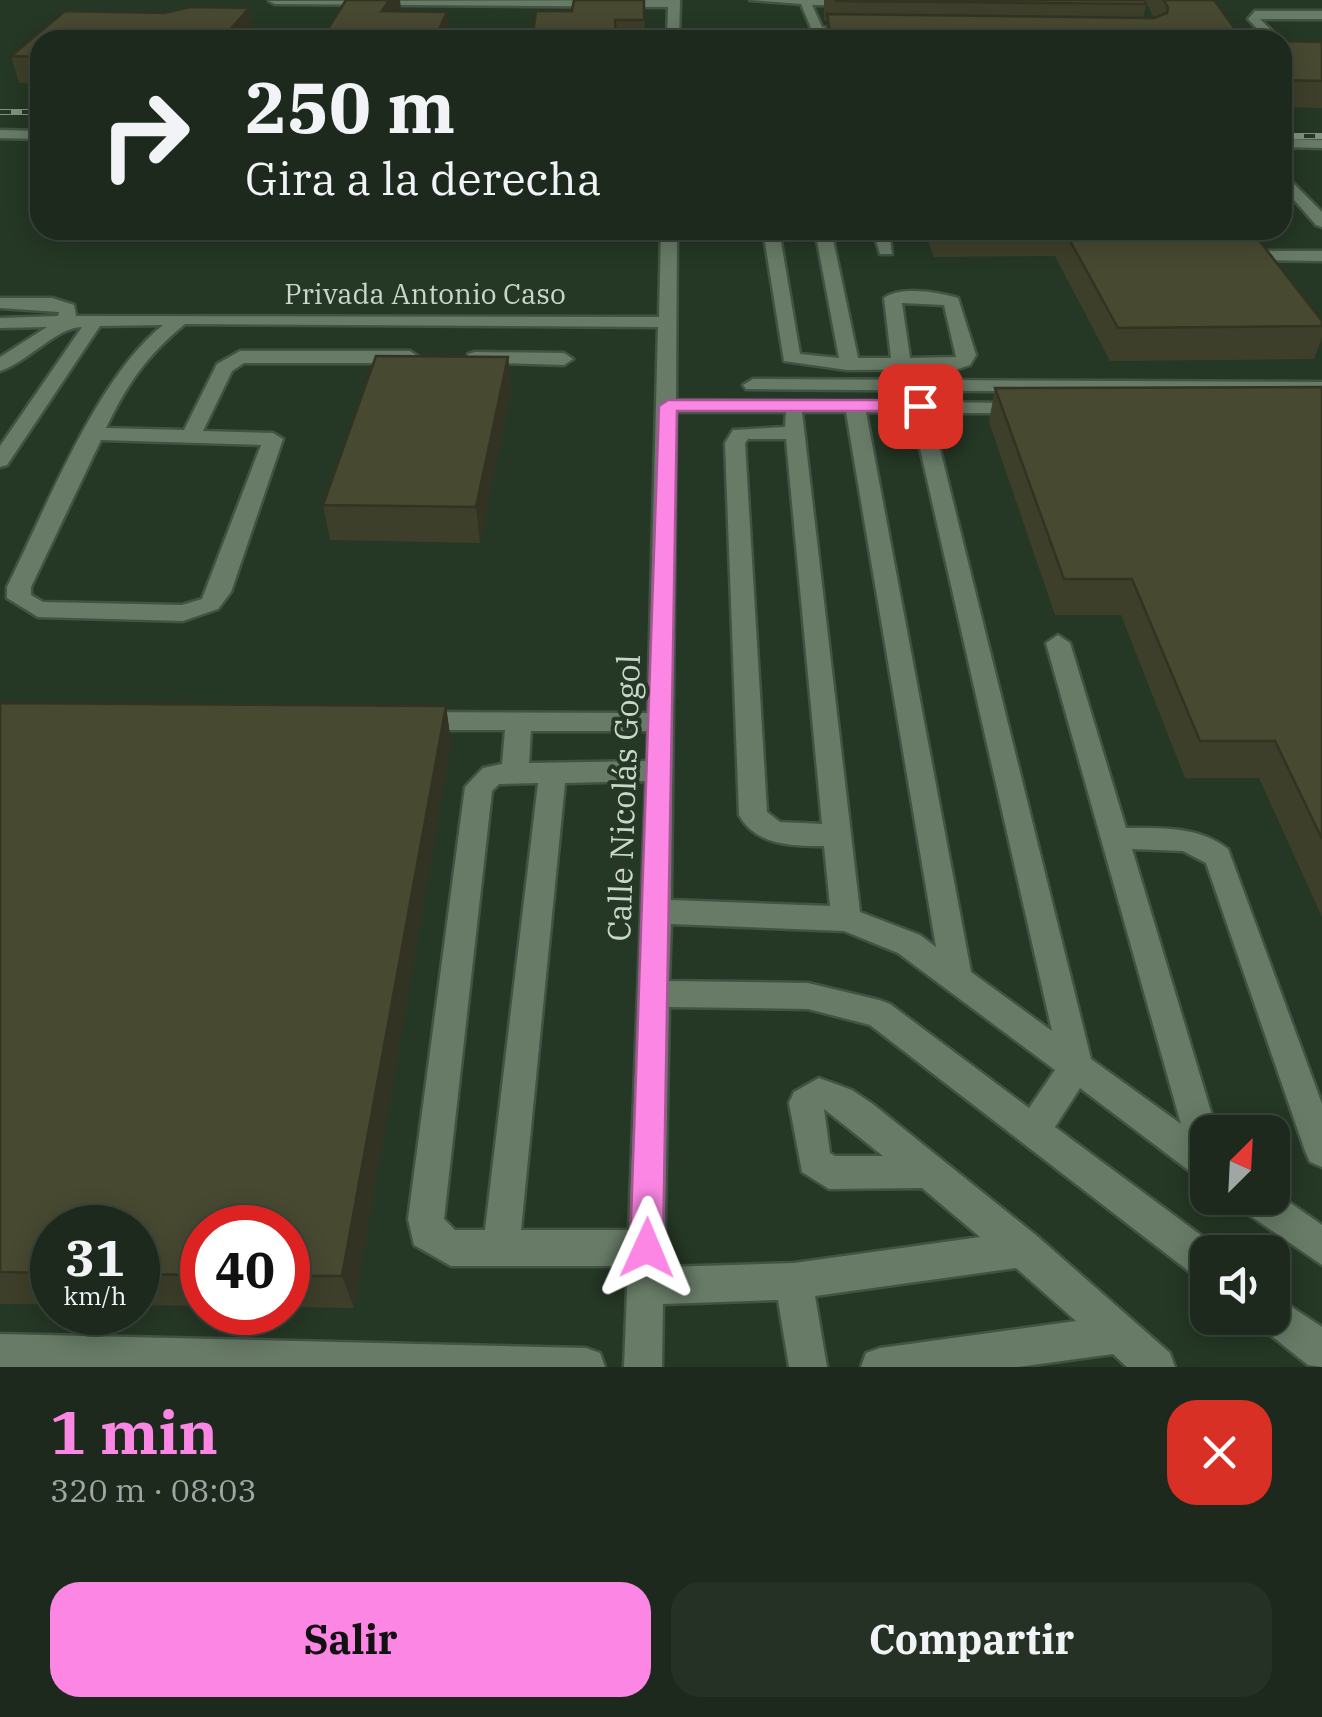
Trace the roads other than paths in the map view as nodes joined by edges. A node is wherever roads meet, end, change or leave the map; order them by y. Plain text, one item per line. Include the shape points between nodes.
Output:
1 (756, 0) edge
2 (275, 1) edge
3 (307, 1) edge
4 (463, 1) edge
5 (805, 1) edge
6 (674, 2) edge
7 (862, 2) edge
8 (1322, 15) edge
9 (673, 30) edge
10 (817, 30) edge
11 (1265, 30) edge
12 (0, 134) edge
13 (30, 135) edge
14 (1292, 143) edge
15 (1322, 144) edge
16 (1292, 160) edge
17 (1322, 160) edge
18 (1292, 188) edge
19 (1322, 222) edge
20 (669, 240) edge
21 (773, 240) edge
22 (826, 240) edge
23 (883, 240) edge
24 (886, 251) dead end
25 (1256, 256) edge
26 (1322, 256) edge
27 (0, 303) edge
28 (181, 319) junction
29 (67, 320) junction
30 (96, 320) junction
31 (668, 322) junction
32 (0, 323) edge
33 (564, 359) dead end
34 (849, 361) junction
35 (900, 362) junction
36 (0, 365) edge
37 (753, 385) dead end
38 (1322, 388) edge
39 (792, 405) junction
40 (668, 406) junction
41 (855, 406) junction
42 (920, 406) junction
43 (1035, 408) edge
44 (796, 432) junction
45 (94, 434) junction
46 (191, 436) junction
47 (0, 461) edge
48 (1058, 643) dead end
49 (399, 720) edge
50 (519, 722) junction
51 (661, 722) junction
52 (660, 771) junction
53 (514, 772) junction
54 (554, 773) junction
55 (838, 835) junction
56 (1114, 838) junction
57 (656, 911) junction
58 (846, 919) junction
59 (957, 982) junction
60 (652, 994) junction
61 (1076, 1066) junction
62 (1195, 1115) edge
63 (1034, 1129) junction
64 (1190, 1148) edge
65 (1322, 1151) edge
66 (928, 1172) dead end
67 (1278, 1215) edge
68 (1322, 1247) edge
69 (647, 1248) junction
70 (1024, 1248) junction
71 (501, 1249) junction
72 (1190, 1249) edge
73 (794, 1281) junction
74 (646, 1286) junction
75 (1290, 1327) edge
76 (1119, 1334) junction
77 (1322, 1351) edge
78 (0, 1353) edge
79 (586, 1367) edge
80 (643, 1367) edge
81 (808, 1367) edge
82 (880, 1367) edge
83 (1156, 1367) edge

1 - 5 street
2 - 3 street
3 - 4 street
4 - 6 street
5 - 7 street
5 - 10 street
6 - 9 street
8 - 11 street via 1255,15
12 - 13 street
14 - 15 street
16 - 17 street
18 - 19 street
20 - 31 street, Calle Nicolás Gogol
21 - 34 street via 791,357
22 - 34 street
23 - 24 street
25 - 26 street
27 - 29 street via 62,305
28 - 30 street, Privada Antonio Caso
28 - 31 street, Privada Antonio Caso
28 - 45 street via 128,369
29 - 30 street, Privada Antonio Caso
29 - 32 street, Privada Antonio Caso
29 - 36 street
30 - 47 street
31 - 40 street, Calle Nicolás Gogol
33 - 46 street via 240,357 224,368
34 - 35 street
35 - 35 street via 893,298 949,300 966,359
37 - 38 street
39 - 40 street
39 - 41 street
39 - 44 street
40 - 51 street, Calle Nicolás Gogol
41 - 42 street
41 - 59 street
42 - 43 street
42 - 61 street
44 - 55 street
44 - 55 street via 748,432 735,443 753,815 778,832
45 - 46 street
45 - 46 street via 19,587 19,598 38,610 183,614 210,604 274,442
48 - 56 street
49 - 50 street
50 - 51 street
50 - 53 street
51 - 52 street, Calle Nicolás Gogol
52 - 54 street
52 - 57 street, Calle Nicolás Gogol
53 - 54 street
53 - 71 street via 492,775 479,787 426,1218 428,1234 451,1248
54 - 71 street
55 - 58 street
56 - 62 street
56 - 65 street via 1193,842 1218,857
57 - 58 street
57 - 60 street, Calle Nicolás Gogol
58 - 59 street via 909,944
59 - 61 street
60 - 63 street via 808,996 878,1014
60 - 69 street, Calle Nicolás Gogol
61 - 63 street
61 - 64 street
63 - 72 street
66 - 70 street
67 - 68 street
69 - 71 street
69 - 74 street, Calle Nicolás Gogol
70 - 73 street
70 - 76 street
73 - 74 street
73 - 81 street
74 - 80 street, Calle Nicolás Gogol
75 - 77 street
76 - 82 street
76 - 83 street
78 - 79 street

